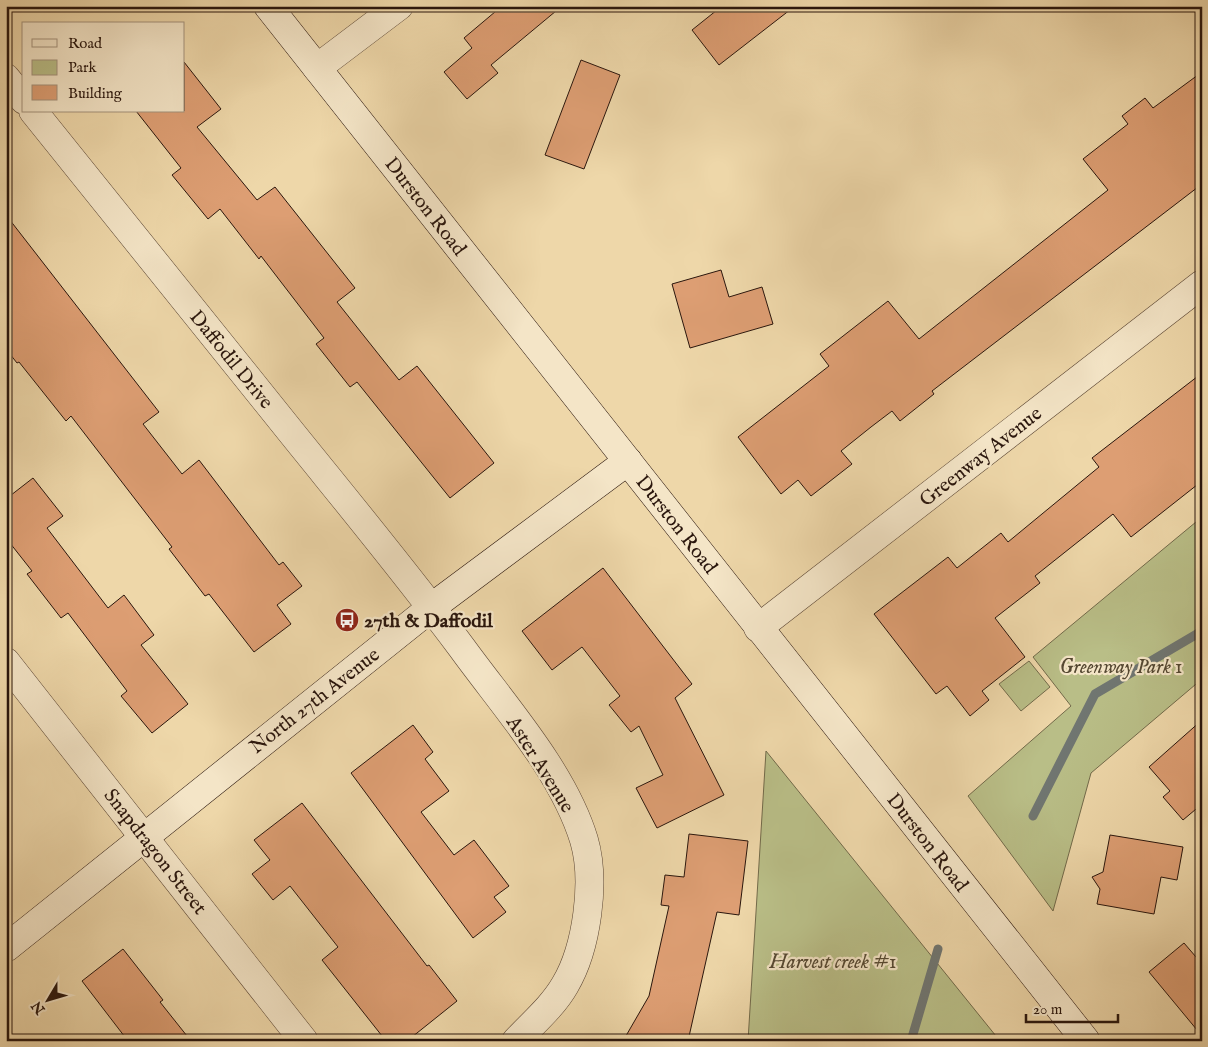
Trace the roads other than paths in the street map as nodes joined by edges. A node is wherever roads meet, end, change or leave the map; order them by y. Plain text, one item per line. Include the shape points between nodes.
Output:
1 (268, 6) edge
2 (399, 6) edge
3 (317, 68) junction
4 (6, 78) edge
5 (22, 98) edge
6 (34, 112) edge
7 (1202, 284) edge
8 (628, 461) junction
9 (432, 607) junction
10 (758, 628) junction
11 (6, 662) edge
12 (144, 836) junction
13 (6, 948) edge
14 (304, 1041) edge
15 (516, 1041) edge
16 (1086, 1041) edge

1 - 3 street, Durston Road
2 - 3 street
3 - 8 street, Durston Road
4 - 5 street
6 - 9 street, Daffodil Drive
7 - 10 street, Greenway Avenue
8 - 9 street, North 27th Avenue
8 - 10 street, Durston Road
9 - 12 street, North 27th Avenue
9 - 15 street, Aster Avenue via 537,750 565,794 584,841 588,864 588,913 576,962 555,1000
10 - 16 street, Durston Road
11 - 12 street, Snapdragon Street
12 - 13 street, North 27th Avenue
12 - 14 street, Snapdragon Street

